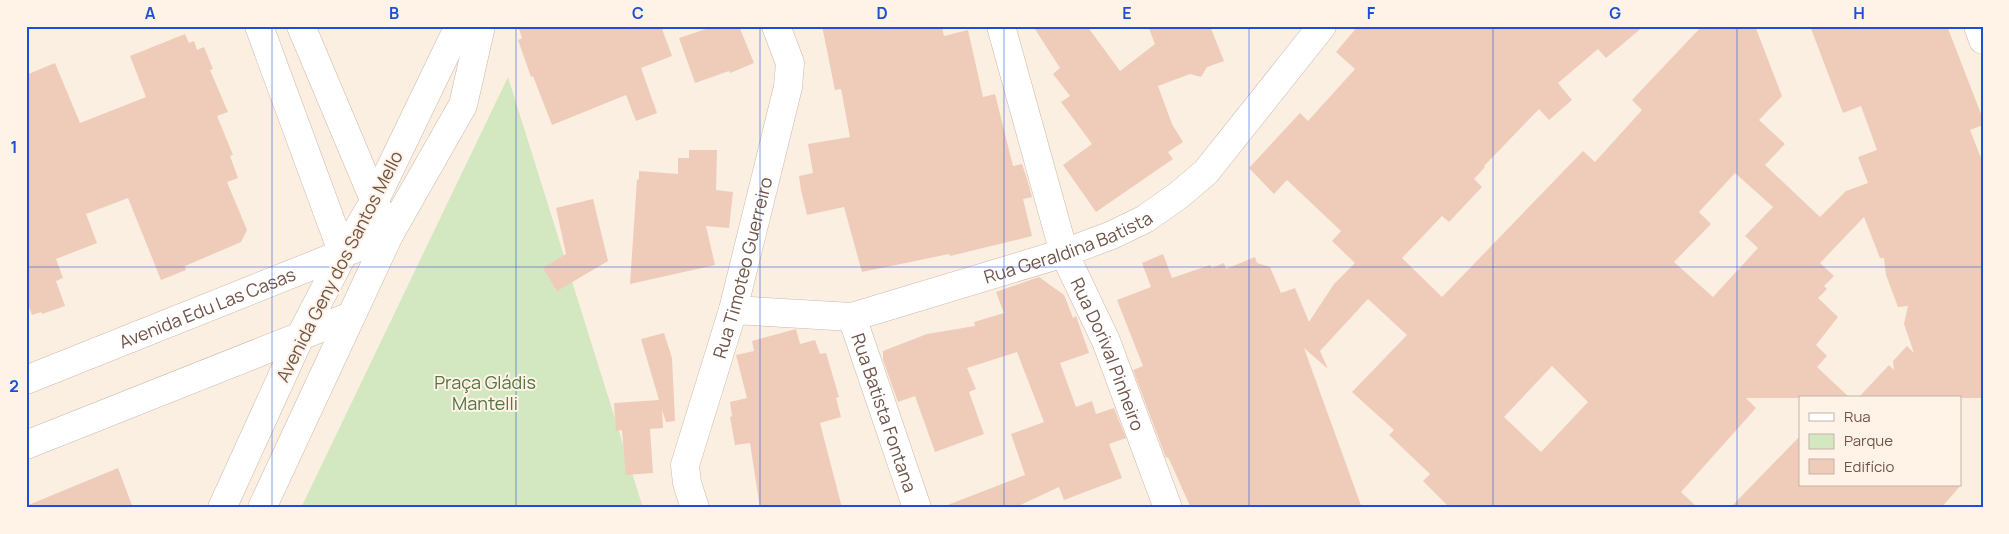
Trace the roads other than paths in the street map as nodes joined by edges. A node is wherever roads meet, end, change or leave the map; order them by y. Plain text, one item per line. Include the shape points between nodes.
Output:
1 (259, 26) edge
2 (301, 26) edge
3 (459, 26) edge
4 (480, 26) edge
5 (776, 26) edge
6 (1001, 26) edge
7 (1322, 26) edge
8 (1978, 26) edge
9 (1983, 40) edge
10 (375, 200) junction
11 (389, 235) junction
12 (1064, 253) junction
13 (343, 254) junction
14 (732, 310) junction
15 (351, 316) junction
16 (852, 317) junction
17 (300, 337) junction
18 (26, 380) edge
19 (26, 445) edge
20 (222, 508) edge
21 (262, 508) edge
22 (695, 508) edge
23 (917, 508) edge
24 (1168, 508) edge

1 - 13 street
2 - 10 street
3 - 10 street, Avenida Geny dos Santos Mello
4 - 11 street, Avenida Geny dos Santos Mello via 463,105
5 - 14 street, Rua Timoteo Guerreiro via 790,64 788,86
6 - 12 street, Rua Dorival Pinheiro
7 - 12 street, Rua Geraldina Batista via 1206,172 1145,219
8 - 9 street
10 - 11 street
10 - 13 street, Avenida Geny dos Santos Mello
11 - 13 street, Avenida Edu Las Casas
11 - 15 street, Avenida Geny dos Santos Mello
12 - 16 street, Rua Geraldina Batista
12 - 24 street, Rua Dorival Pinheiro via 1106,340
13 - 17 street, Avenida Geny dos Santos Mello
13 - 18 street, Avenida Edu Las Casas
14 - 16 street, Rua Geraldina Batista
14 - 22 street, Rua Timoteo Guerreiro via 685,466
15 - 17 street
15 - 21 street, Avenida Geny dos Santos Mello
16 - 23 street, Rua Batista Fontana
17 - 19 street
17 - 20 street, Avenida Geny dos Santos Mello

